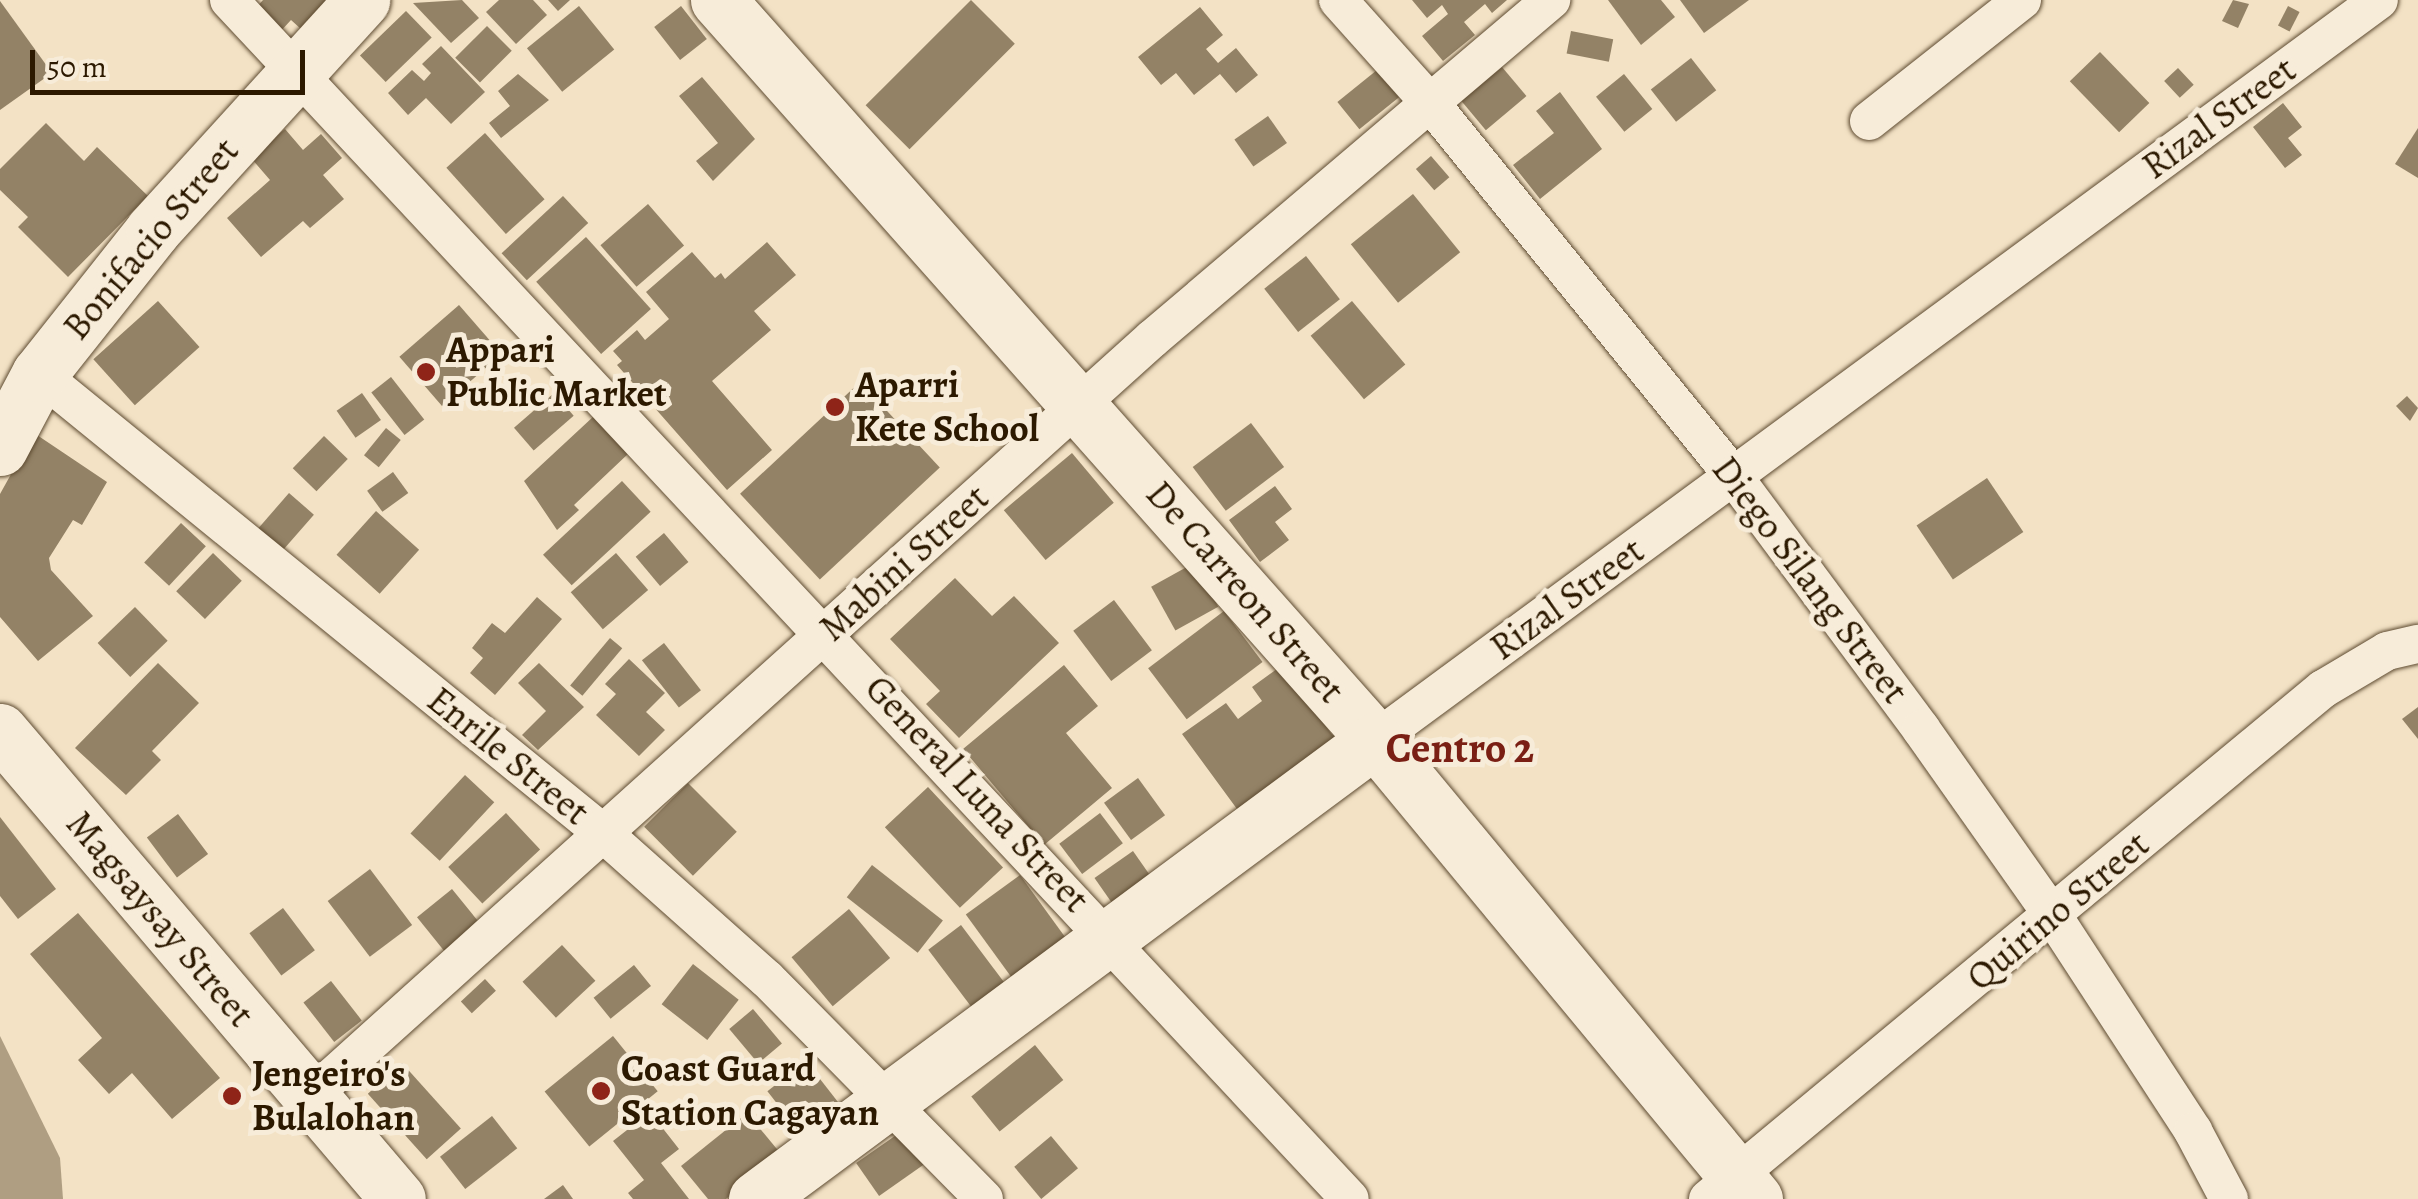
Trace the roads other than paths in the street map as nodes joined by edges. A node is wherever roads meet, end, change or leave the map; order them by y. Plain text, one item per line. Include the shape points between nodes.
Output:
1 (229, 0) edge
2 (362, 0) edge
3 (718, 0) edge
4 (1338, 0) edge
5 (1551, 0) edge
6 (2022, 0) edge
7 (2360, 7) edge
8 (296, 70) junction
9 (1432, 105) junction
10 (1869, 121) dead end
11 (19, 363) edge
12 (1079, 404) junction
13 (0, 448) edge
14 (1734, 477) junction
15 (826, 633) junction
16 (2418, 644) edge
17 (0, 730) edge
18 (1375, 740) junction
19 (604, 834) junction
20 (2053, 916) junction
21 (1110, 936) junction
22 (310, 1096) junction
23 (888, 1102) junction
24 (1734, 1191) edge
25 (398, 1199) edge
26 (756, 1199) edge
27 (984, 1199) edge
28 (1350, 1199) edge
29 (2229, 1199) edge

1 - 8 street, General Luna Street
2 - 8 street, Bonifacio Street
3 - 12 street, De Carreon Street
4 - 9 street, Diego Silang Street
5 - 9 street, Mabini Street
6 - 10 street
7 - 14 street, Rizal Street
8 - 11 street, Bonifacio Street via 153,230
8 - 15 street, General Luna Street
9 - 12 street, Mabini Street
9 - 14 street, Diego Silang Street
11 - 13 street, Bonifacio Street
11 - 19 street, Enrile Street
12 - 15 street, Mabini Street
12 - 18 street, De Carreon Street
14 - 18 street, Rizal Street
14 - 20 street, Diego Silang Street
15 - 19 street, Mabini Street
15 - 21 street, General Luna Street
16 - 20 street, Quirino Street via 2387,651 2323,689
17 - 22 street, Magsaysay Street
18 - 21 street, Rizal Street
18 - 24 street, De Carreon Street
19 - 22 street, Mabini Street
19 - 23 street, Enrile Street via 767,980
20 - 24 street, Quirino Street
20 - 29 street, Diego Silang Street via 2193,1131
21 - 23 street, Rizal Street
21 - 28 street, General Luna Street
22 - 25 street, Magsaysay Street
23 - 26 street, Rizal Street
23 - 27 street, Enrile Street

